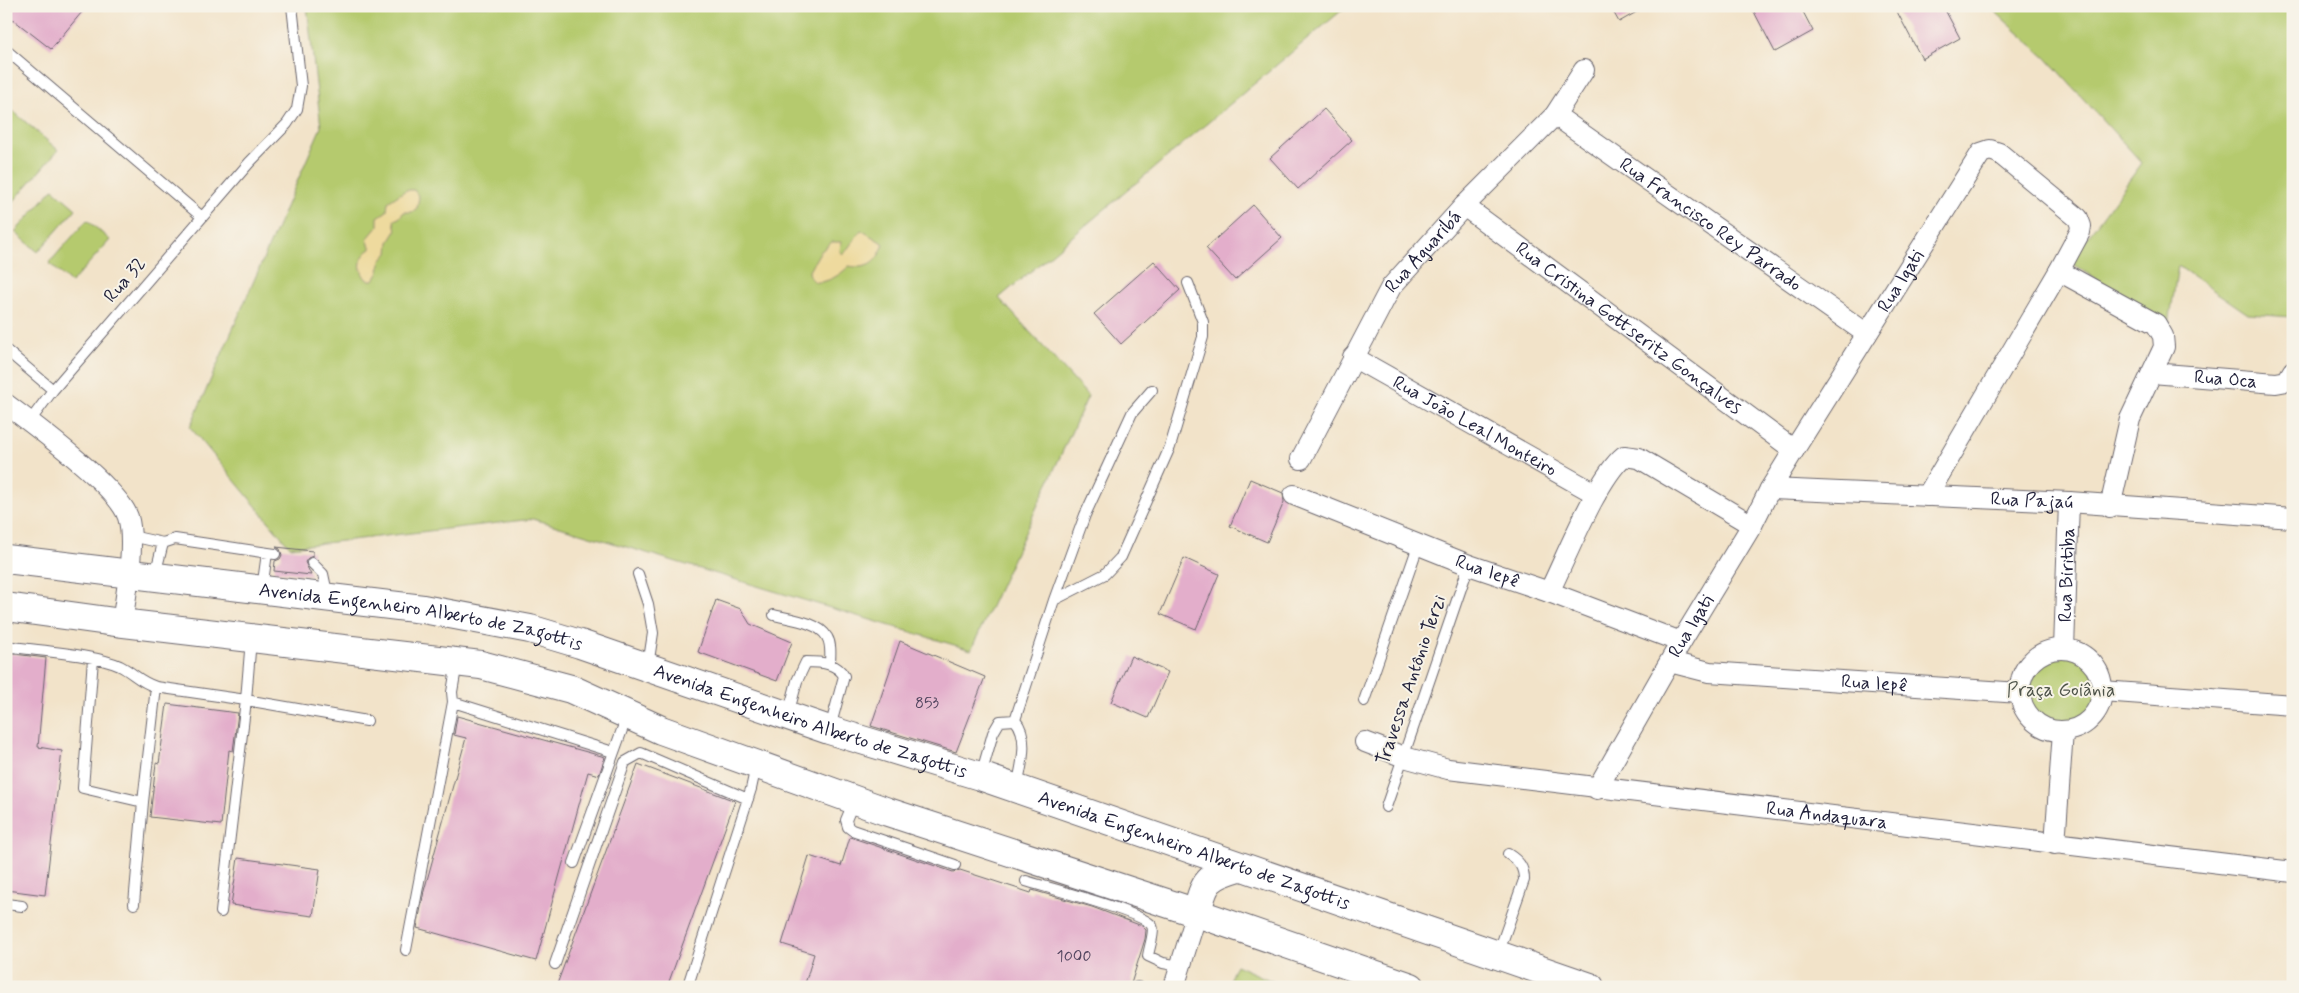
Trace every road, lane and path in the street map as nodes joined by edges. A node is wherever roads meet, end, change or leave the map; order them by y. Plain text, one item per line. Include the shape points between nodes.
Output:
1 (292, 6) edge
2 (6, 50) edge
3 (1584, 70) dead end
4 (1555, 115) junction
5 (1464, 206) junction
6 (202, 217) junction
7 (2059, 271) junction
8 (1188, 283) dead end
9 (1867, 334) junction
10 (6, 350) edge
11 (1353, 357) junction
12 (2293, 371) edge
13 (2152, 373) junction
14 (53, 390) junction
15 (1152, 390) dead end
16 (6, 404) edge
17 (30, 421) junction
18 (1794, 450) junction
19 (1302, 459) dead end
20 (1770, 489) junction
21 (1596, 494) junction
22 (1294, 495) dead end
23 (1927, 496) junction
24 (2069, 502) junction
25 (2110, 507) junction
26 (2293, 518) edge
27 (1752, 525) junction
28 (132, 536) junction
29 (163, 543) junction
30 (1418, 546) junction
31 (6, 559) edge
32 (312, 563) dead end
33 (1469, 565) junction
34 (128, 574) junction
35 (638, 574) dead end
36 (154, 577) junction
37 (262, 590) junction
38 (1549, 592) junction
39 (328, 598) junction
40 (1054, 600) junction
41 (6, 606) edge
42 (774, 615) dead end
43 (122, 623) junction
44 (252, 638) junction
45 (1682, 642) junction
46 (6, 646) edge
47 (2064, 649) junction
48 (93, 659) junction
49 (458, 662) junction
50 (1670, 662) junction
51 (830, 665) junction
52 (648, 667) junction
53 (156, 687) junction
54 (2102, 691) junction
55 (2020, 694) junction
56 (246, 700) junction
57 (1364, 701) dead end
58 (453, 702) junction
59 (2293, 705) edge
60 (627, 715) junction
61 (788, 716) junction
62 (367, 720) dead end
63 (1015, 720) junction
64 (830, 730) junction
65 (2063, 732) junction
66 (1364, 742) dead end
67 (613, 752) junction
68 (1404, 757) junction
69 (756, 765) junction
70 (980, 776) junction
71 (1597, 789) junction
72 (1017, 790) junction
73 (748, 799) junction
74 (854, 800) junction
75 (144, 802) junction
76 (1386, 807) dead end
77 (2055, 844) junction
78 (1508, 854) dead end
79 (574, 863) dead end
80 (955, 865) dead end
81 (1240, 867) junction
82 (2293, 872) edge
83 (1026, 881) dead end
84 (6, 904) edge
85 (134, 904) dead end
86 (22, 906) dead end
87 (221, 912) dead end
88 (1197, 913) junction
89 (406, 950) dead end
90 (1498, 955) junction
91 (555, 964) dead end
92 (1180, 966) junction
93 (689, 982) dead end
94 (1174, 987) edge
95 (1411, 987) edge
96 (1590, 987) edge

1 - 6 lane, Rua 32 via 301,86 297,109
2 - 6 lane
3 - 4 street, Rua Aguaribá
4 - 5 street, Rua Aguaribá
4 - 9 street, Rua Francisco Rey Parrado
5 - 11 street, Rua Aguaribá via 1391,287
5 - 18 street, Rua Cristina Gottseritz Gonçalves
6 - 14 lane, Rua 32
7 - 9 street, Rua Igati via 2080,232 2078,218 1999,153 1990,150 1982,154
7 - 13 street via 2156,324 2163,336 2164,347
7 - 23 street, Rua Igati
8 - 40 lane via 1203,322 1203,337 1170,447 1121,557 1105,574
9 - 18 street, Rua Igati
10 - 14 lane
11 - 19 street, Rua Aguaribá
11 - 21 street, Rua João Leal Monteiro
12 - 13 street, Rua Oca via 2287,381 2276,383
13 - 25 street via 2130,419
14 - 17 lane, Rua 32
15 - 40 lane via 1132,413 1084,515
16 - 17 street
17 - 28 street via 117,497 128,516
18 - 20 street, Rua Igati
20 - 23 street, Rua Pajaú
20 - 27 street, Rua Igati
21 - 27 street via 1614,464 1624,456 1639,458
21 - 38 street
22 - 30 street, Rua Iepê
23 - 24 street, Rua Pajaú
24 - 25 street, Rua Pajaú
24 - 47 street, Rua Biritiba
25 - 26 street, Rua Pajaú
27 - 45 street, Rua Igati
28 - 29 lane
28 - 34 street
29 - 36 lane
29 - 37 lane via 175,540 271,554
30 - 33 street, Rua Iepê
30 - 57 lane
31 - 34 main road, Avenida Engenheiro Alberto de Zagottis
32 - 39 lane via 323,574
33 - 38 street, Rua Iepê
33 - 68 lane, Travessa Antônio Terzi
34 - 36 main road, Avenida Engenheiro Alberto de Zagottis
34 - 43 street
35 - 52 lane via 653,633
36 - 37 main road, Avenida Engenheiro Alberto de Zagottis
37 - 39 main road, Avenida Engenheiro Alberto de Zagottis
38 - 45 street, Rua Iepê
39 - 52 main road, Avenida Engenheiro Alberto de Zagottis via 423,609 530,629
40 - 63 lane
41 - 43 main road, Avenida Engenheiro Alberto de Zagottis
42 - 51 lane via 823,632 828,638
43 - 44 main road, Avenida Engenheiro Alberto de Zagottis
44 - 49 main road, Avenida Engenheiro Alberto de Zagottis
44 - 56 lane
45 - 50 street, Rua Igati
46 - 48 lane
47 - 54 street via 2087,659 2095,668
47 - 55 street via 2037,656 2022,678
48 - 53 lane via 120,666 142,682
48 - 75 lane via 83,788
49 - 58 lane
49 - 60 main road, Avenida Engenheiro Alberto de Zagottis via 520,674 571,690
50 - 55 street, Rua Iepê via 1709,672
50 - 71 street, Rua Igati
51 - 61 lane via 806,662 797,681
51 - 64 lane via 840,669 844,676
52 - 61 main road, Avenida Engenheiro Alberto de Zagottis
53 - 56 lane
53 - 75 lane
54 - 59 street
54 - 65 street via 2096,712 2087,722
55 - 65 street via 2031,719 2051,730
56 - 62 lane
56 - 87 lane
58 - 67 lane
58 - 89 lane
60 - 67 lane
60 - 69 main road, Avenida Engenheiro Alberto de Zagottis
61 - 64 main road, Avenida Engenheiro Alberto de Zagottis
63 - 70 lane via 1000,721
63 - 72 lane via 1023,737
64 - 70 main road, Avenida Engenheiro Alberto de Zagottis
65 - 77 street
66 - 68 street, Rua Andaquara
67 - 79 lane
68 - 71 street, Rua Andaquara via 1448,769
68 - 76 lane, Travessa Antônio Terzi
69 - 73 lane
69 - 74 main road, Avenida Engenheiro Alberto de Zagottis
70 - 72 main road, Avenida Engenheiro Alberto de Zagottis
71 - 77 street, Rua Andaquara
72 - 81 main road, Avenida Engenheiro Alberto de Zagottis
73 - 91 lane via 641,754 625,762
73 - 93 lane
74 - 80 lane via 846,820 852,830
74 - 88 main road, Avenida Engenheiro Alberto de Zagottis
75 - 85 lane
77 - 82 street, Rua Andaquara
78 - 90 lane via 1520,861 1524,880
81 - 88 main road via 1215,874 1204,889
81 - 90 main road, Avenida Engenheiro Alberto de Zagottis
83 - 92 lane via 1131,913 1151,923 1153,929 1148,956
84 - 86 lane
88 - 92 street
88 - 95 main road, Avenida Engenheiro Alberto de Zagottis
90 - 96 main road, Avenida Engenheiro Alberto de Zagottis
92 - 94 street

